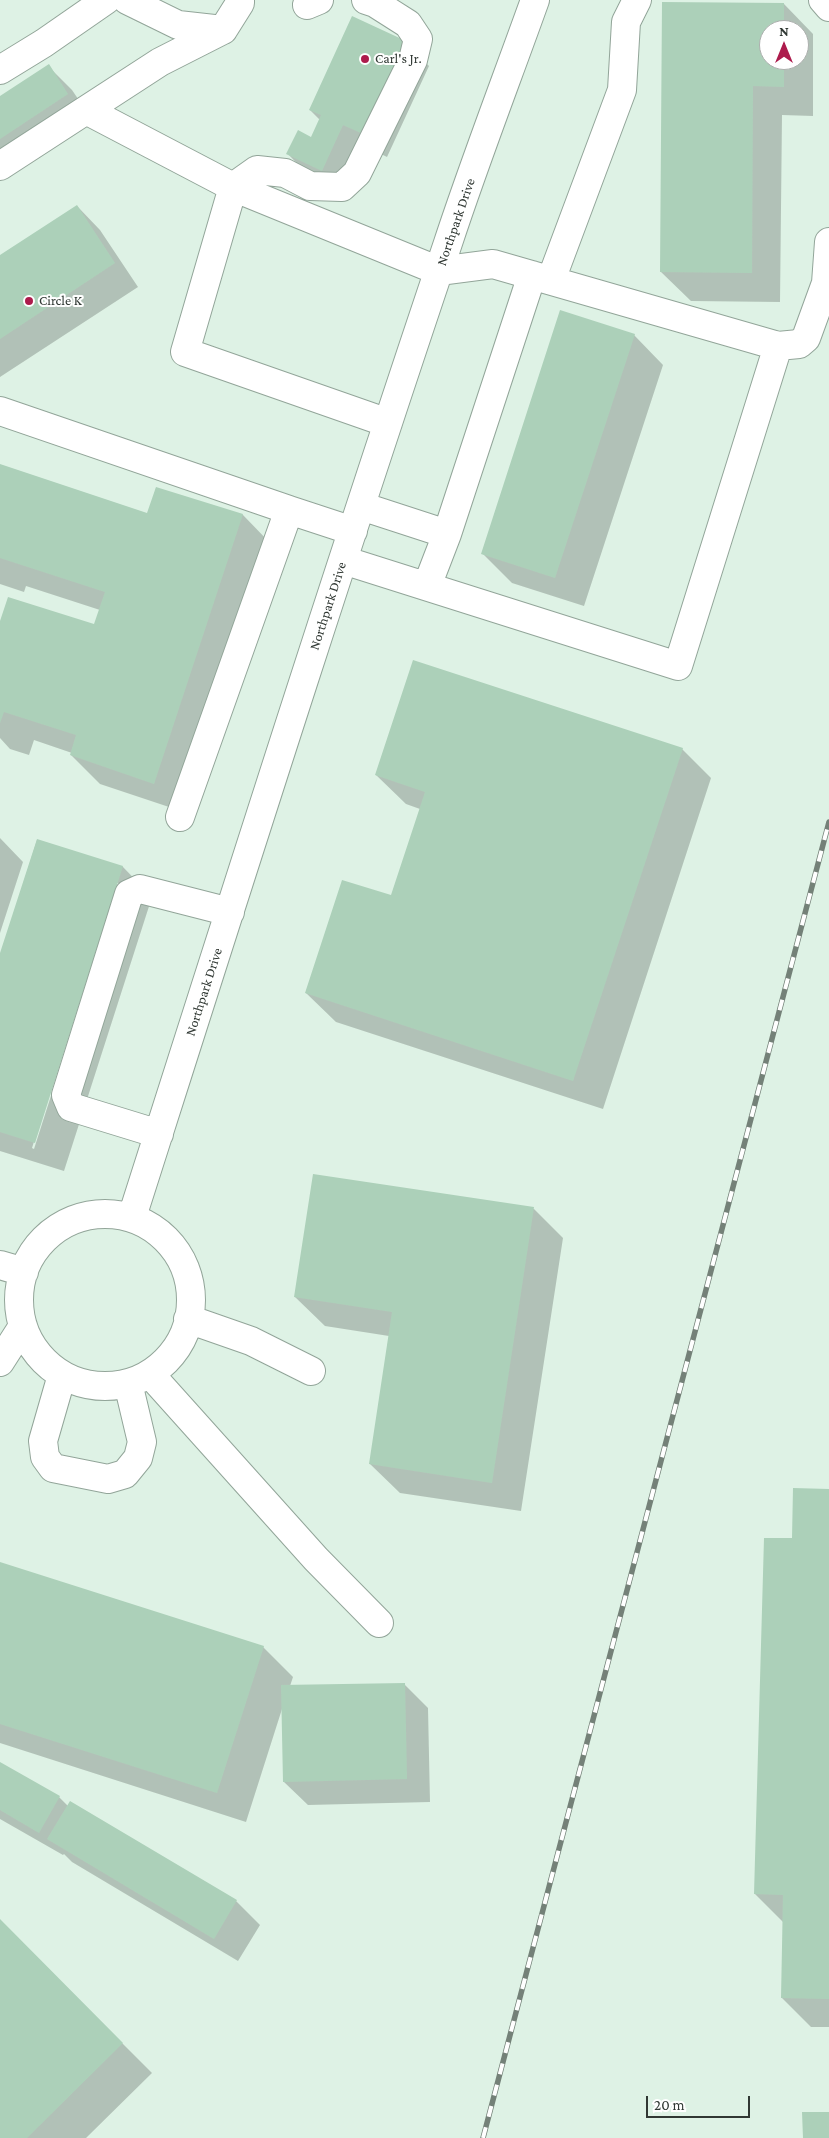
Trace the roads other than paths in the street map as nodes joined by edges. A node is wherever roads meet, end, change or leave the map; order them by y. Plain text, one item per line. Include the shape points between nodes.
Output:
1 (106, 0) edge
2 (127, 0) edge
3 (240, 0) edge
4 (366, 0) edge
5 (535, 0) edge
6 (637, 0) edge
7 (823, 0) edge
8 (829, 7) edge
9 (223, 30) junction
10 (0, 70) edge
11 (86, 110) junction
12 (0, 166) edge
13 (233, 187) junction
14 (829, 242) edge
15 (439, 271) junction
16 (541, 278) junction
17 (778, 346) junction
18 (0, 411) edge
19 (388, 423) junction
20 (289, 510) junction
21 (357, 519) junction
22 (447, 534) junction
23 (343, 560) junction
24 (427, 586) junction
25 (180, 817) dead end
26 (230, 912) junction
27 (159, 1134) junction
28 (132, 1217) junction
29 (12, 1268) edge
30 (188, 1319) junction
31 (23, 1326) junction
32 (0, 1362) edge
33 (311, 1371) dead end
34 (62, 1375) junction
35 (139, 1379) junction
36 (379, 1624) dead end

1 - 10 street
2 - 9 street via 178,25
3 - 9 street
4 - 13 street via 408,24 418,39 413,60 357,173 342,186 310,186 286,173 257,170
5 - 15 street, Northpark Drive
6 - 16 street via 626,22 622,90
7 - 8 street
9 - 11 street via 160,62
11 - 12 street
11 - 13 street
13 - 15 street
13 - 19 street via 185,352
14 - 17 street via 826,283 806,338 799,344
15 - 16 street via 493,264
15 - 19 street, Northpark Drive
16 - 17 street
16 - 22 street
17 - 24 street via 678,666
18 - 20 street
19 - 21 street, Northpark Drive
20 - 21 street
20 - 25 street
21 - 22 street
21 - 23 street, Northpark Drive
22 - 24 street
23 - 24 street
23 - 26 street, Northpark Drive
26 - 27 street, Northpark Drive
26 - 27 street via 140,889 129,894 120,922 66,1095 71,1107
27 - 28 street, Northpark Drive
28 - 29 street via 114,1213 74,1219 43,1239 29,1257
28 - 30 street via 161,1233 182,1258 192,1291
29 - 31 street via 20,1284
30 - 33 street via 250,1341
30 - 35 street via 185,1335 171,1357
31 - 32 street
31 - 34 street via 37,1354
34 - 35 street via 97,1386
34 - 35 street via 43,1441 46,1457 53,1468 108,1479 125,1474 138,1458 142,1442
35 - 36 street

